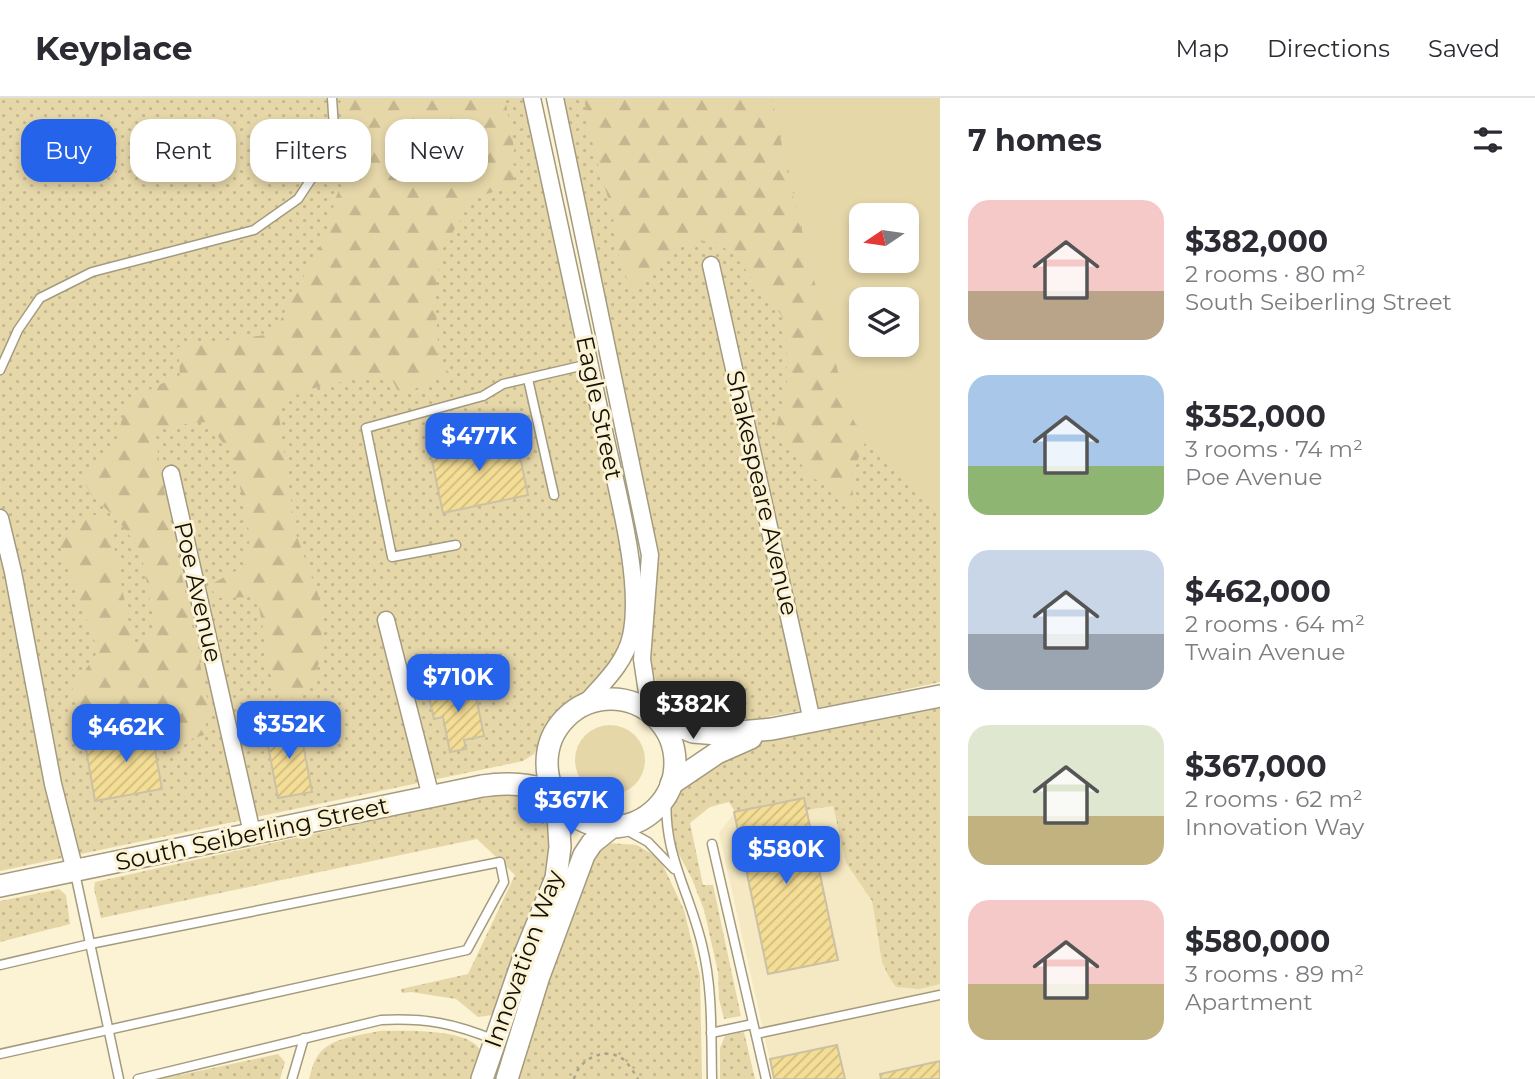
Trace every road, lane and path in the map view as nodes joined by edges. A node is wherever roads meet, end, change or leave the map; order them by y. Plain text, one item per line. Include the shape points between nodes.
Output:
1 (332, 98) edge
2 (532, 98) edge
3 (555, 98) edge
4 (711, 265) dead end
5 (589, 364) junction
6 (0, 370) edge
7 (528, 379) junction
8 (171, 474) dead end
9 (554, 495) dead end
10 (0, 519) edge
11 (456, 545) dead end
12 (386, 620) dead end
13 (940, 696) edge
14 (584, 705) junction
15 (651, 713) junction
16 (813, 721) junction
17 (772, 729) junction
18 (548, 759) junction
19 (504, 783) junction
20 (669, 789) junction
21 (556, 794) junction
22 (431, 797) junction
23 (616, 826) junction
24 (252, 833) junction
25 (712, 844) dead end
26 (75, 870) junction
27 (678, 873) junction
28 (0, 886) edge
29 (90, 944) junction
30 (0, 965) edge
31 (940, 995) edge
32 (753, 1024) junction
33 (109, 1031) junction
34 (711, 1033) junction
35 (756, 1034) junction
36 (304, 1038) junction
37 (495, 1040) junction
38 (0, 1054) edge
39 (119, 1079) edge
40 (138, 1079) edge
41 (292, 1079) edge
42 (482, 1079) edge
43 (507, 1079) edge
44 (574, 1079) edge
45 (638, 1079) edge
46 (712, 1079) edge
47 (766, 1079) edge

1 - 6 lane via 335,143 298,199 254,230 92,272 40,298 18,330
2 - 5 street, Eagle Street
3 - 15 street, Eagle Street via 650,555 642,659
4 - 16 street, Shakespeare Avenue
5 - 7 lane
5 - 14 street, Eagle Street via 628,546 634,613 624,656
7 - 9 lane
7 - 11 lane via 366,428 392,557
8 - 24 street, Poe Avenue
10 - 26 street via 53,784
12 - 22 street
13 - 16 main road
14 - 15 main road via 620,699
14 - 18 main road via 558,727
15 - 17 main road via 699,733
15 - 20 main road via 672,746
16 - 17 main road
17 - 20 main road via 717,753
18 - 19 main road, South Seiberling Street
18 - 21 main road
19 - 21 main road, South Seiberling Street via 530,784
19 - 22 main road, South Seiberling Street
20 - 23 main road via 653,811
20 - 27 lane via 666,826
21 - 23 main road via 581,819
21 - 37 main road, Innovation Way via 560,847 556,878
22 - 24 main road, South Seiberling Street
23 - 27 lane via 656,849
23 - 43 main road, Innovation Way via 592,843 584,855
24 - 26 main road, South Seiberling Street
25 - 32 lane
26 - 28 main road, South Seiberling Street
26 - 29 lane
27 - 34 lane via 706,960
29 - 30 lane
29 - 33 lane
29 - 33 lane via 500,862 505,882 467,950
31 - 35 lane
32 - 34 lane
32 - 35 lane
33 - 38 lane
33 - 39 lane
34 - 46 lane
35 - 47 lane
36 - 37 lane via 381,1020 417,1018
36 - 40 lane
36 - 41 lane
37 - 42 main road, Innovation Way
44 - 45 path via 586,1059 605,1054 619,1056

